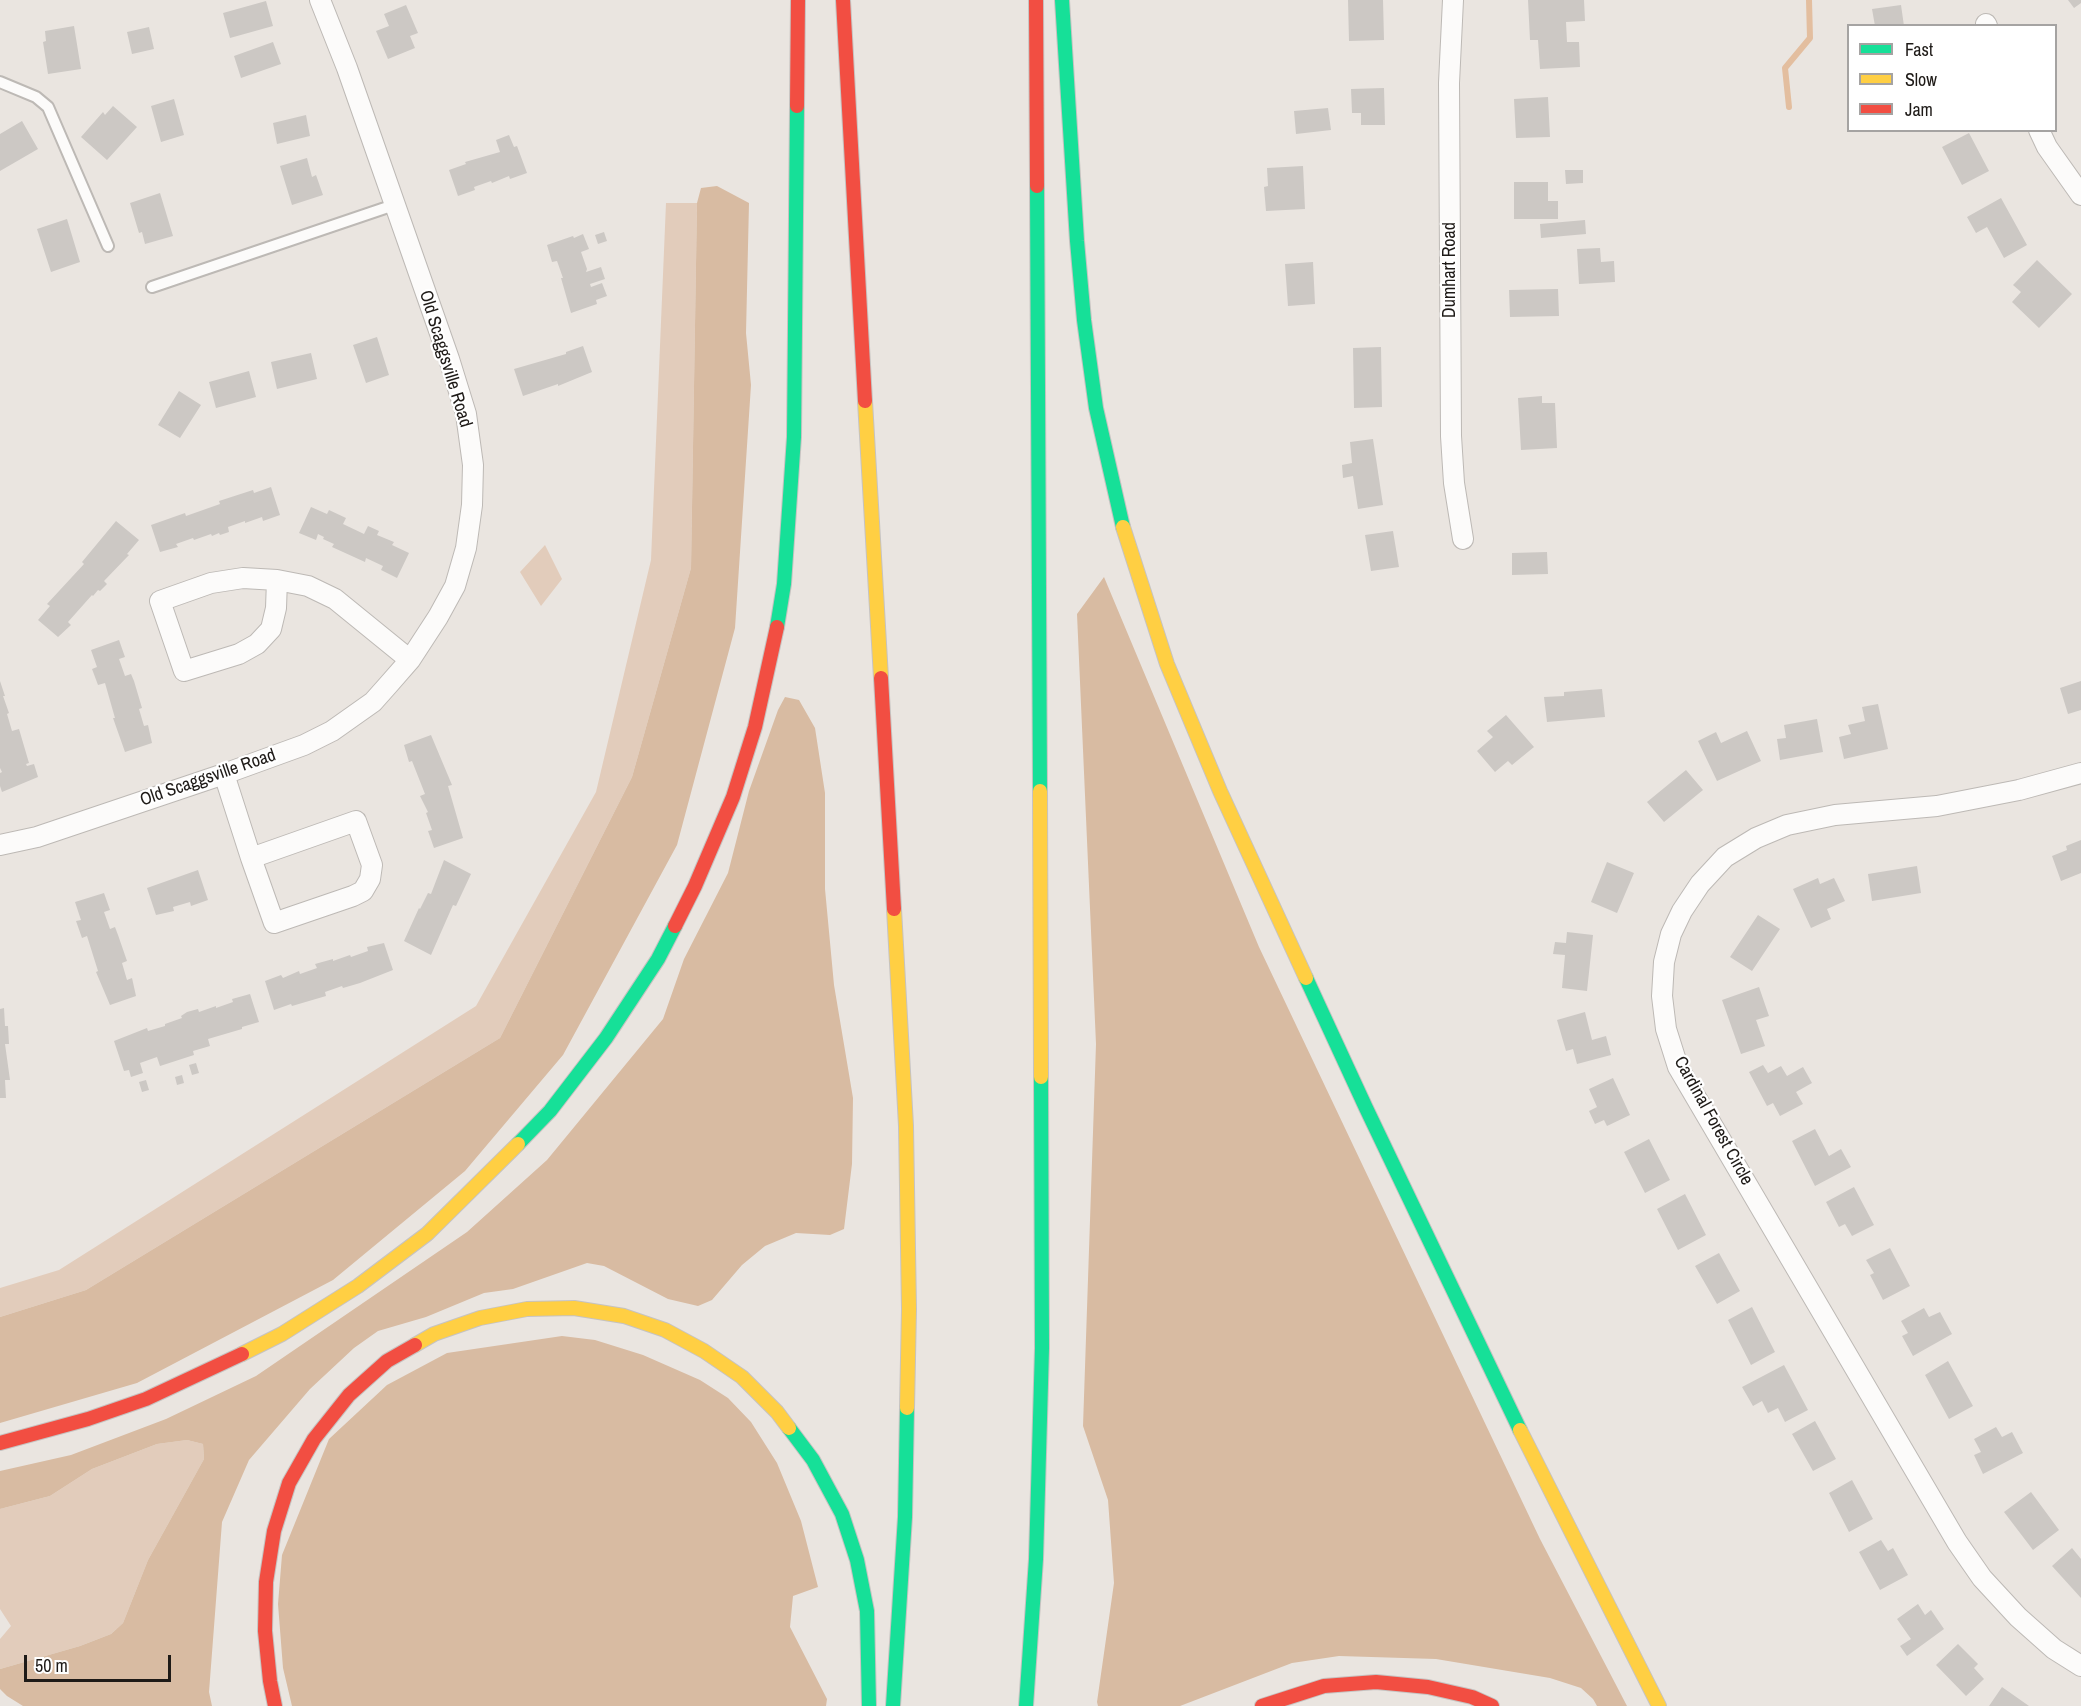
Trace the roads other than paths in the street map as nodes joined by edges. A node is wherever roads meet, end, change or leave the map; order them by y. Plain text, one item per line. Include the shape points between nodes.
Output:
1 (321, 0) edge
2 (798, 0) edge
3 (843, 0) edge
4 (1036, 0) edge
5 (1062, 0) edge
6 (1453, 0) edge
7 (0, 82) edge
8 (2040, 132) edge
9 (2081, 195) edge
10 (394, 204) junction
11 (108, 246) dead end
12 (152, 287) dead end
13 (1462, 539) dead end
14 (277, 580) junction
15 (410, 660) junction
16 (2081, 773) edge
17 (224, 774) junction
18 (0, 845) edge
19 (251, 858) junction
20 (0, 1443) edge
21 (2081, 1666) edge
22 (275, 1706) edge
23 (869, 1706) edge
24 (893, 1706) edge
25 (1026, 1706) edge
26 (1262, 1706) edge
27 (1492, 1706) edge
28 (1659, 1706) edge

1 - 10 street, Old Scaggsville Road
2 - 20 highway via 794,437 784,584 755,727 733,797 695,886 657,959 606,1038 550,1111 427,1234 358,1286 282,1334 210,1371 88,1419
3 - 24 highway via 906,1126 909,1309 905,1506
4 - 25 highway via 1042,1348 1036,1559
5 - 28 highway via 1077,241 1096,408 1117,507 1167,664 1220,791 1356,1087
6 - 13 street, Dumhart Road via 1449,83 1451,436
7 - 11 lane via 36,97 48,107
8 - 9 street
10 - 12 lane
10 - 15 street, Old Scaggsville Road via 466,414 473,465 466,548 455,586
14 - 14 street via 232,579 160,601 184,671 239,654 257,644 271,629
14 - 15 street via 308,586 335,599
15 - 17 street, Old Scaggsville Road via 373,702 332,731
16 - 21 street, Cardinal Forest Circle via 1937,806 1834,814 1787,825 1756,838 1725,857 1682,911 1664,962 1662,996 1666,1029 1678,1067 1957,1542 1982,1578 2018,1617 2054,1649
17 - 18 street, Old Scaggsville Road via 37,837
17 - 19 street
19 - 19 street via 274,924 363,891 372,865 356,821
22 - 23 highway via 265,1632 266,1582 274,1531 289,1483 314,1439 349,1395 387,1361 434,1334 480,1318 527,1309 574,1308 624,1316 665,1330 704,1351 742,1377 777,1412 813,1460 842,1514 857,1560 867,1611
26 - 27 highway via 1324,1686 1376,1682 1428,1687

